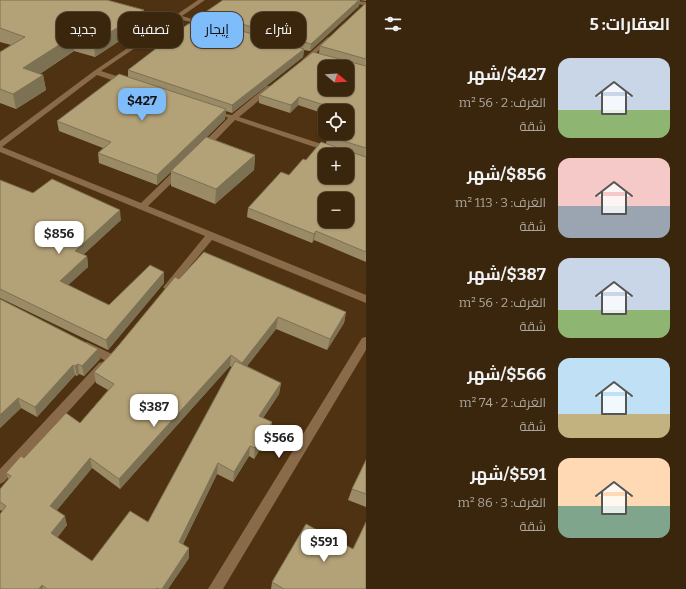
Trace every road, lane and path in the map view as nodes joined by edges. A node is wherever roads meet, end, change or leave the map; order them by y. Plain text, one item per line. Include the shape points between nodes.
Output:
1 (202, 0) edge
2 (350, 0) edge
3 (365, 5) edge
4 (183, 13) edge
5 (338, 30) edge
6 (132, 48) edge
7 (299, 65) edge
8 (96, 72) junction
9 (131, 84) edge
10 (275, 84) edge
11 (219, 112) edge
12 (234, 118) junction
13 (0, 145) edge
14 (325, 148) edge
15 (0, 150) edge
16 (195, 155) edge
17 (184, 166) edge
18 (141, 208) junction
19 (211, 235) junction
20 (160, 297) edge
21 (366, 299) edge
22 (76, 340) edge
23 (366, 341) edge
24 (0, 478) edge
25 (215, 589) edge

1 - 4 street
2 - 3 street
5 - 7 street
6 - 8 street
8 - 9 street
8 - 13 street
10 - 12 street
11 - 12 street
12 - 14 street
12 - 16 street
15 - 18 street
17 - 18 street
18 - 19 street
19 - 20 street
19 - 21 street
22 - 24 street via 113,355
23 - 25 street

